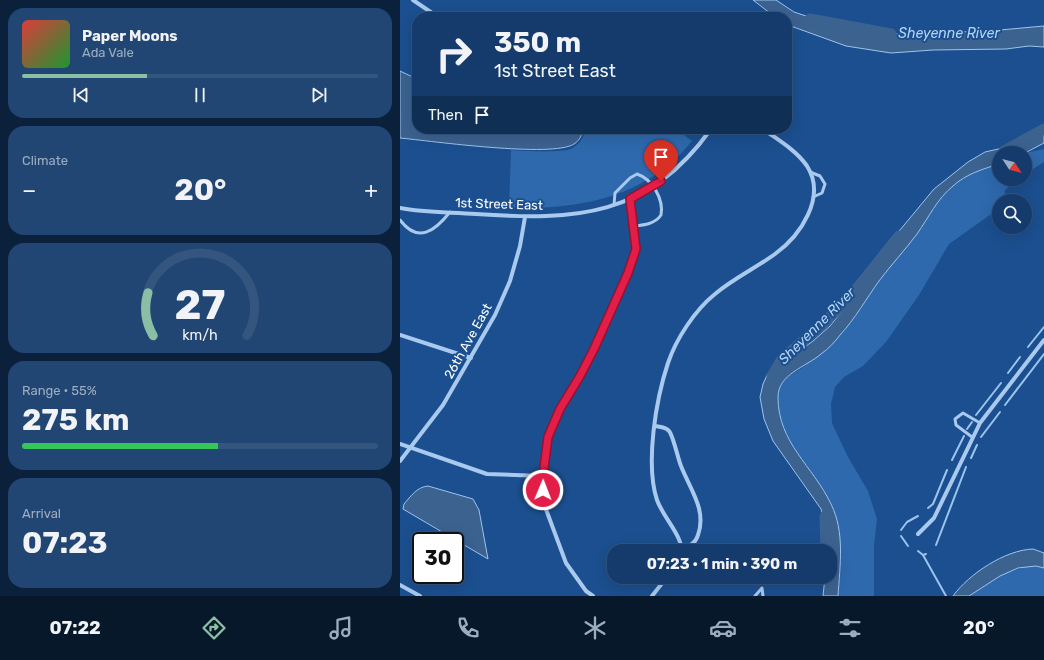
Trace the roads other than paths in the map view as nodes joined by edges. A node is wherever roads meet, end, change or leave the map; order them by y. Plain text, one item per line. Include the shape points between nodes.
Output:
1 (413, 0) edge
2 (431, 12) edge
3 (707, 134) edge
4 (770, 134) edge
5 (810, 172) junction
6 (653, 187) junction
7 (813, 197) junction
8 (630, 199) junction
9 (614, 205) junction
10 (400, 208) edge
11 (450, 212) junction
12 (525, 217) junction
13 (400, 220) edge
14 (634, 226) junction
15 (400, 335) edge
16 (1044, 340) edge
17 (471, 358) junction
18 (980, 423) junction
19 (655, 426) junction
20 (972, 438) junction
21 (400, 444) edge
22 (412, 448) junction
23 (400, 461) edge
24 (543, 476) junction
25 (918, 534) dead end
26 (680, 544) edge
27 (690, 544) edge
28 (661, 584) edge
29 (400, 585) edge
30 (420, 596) edge
31 (593, 596) edge
32 (652, 596) edge
33 (755, 596) edge
34 (763, 596) edge

1 - 2 street
3 - 6 street, 1st Street East via 684,164
4 - 5 street via 800,157
5 - 7 street via 814,188
5 - 7 lane via 820,176 825,184 822,193
6 - 8 street, 1st Street East
6 - 9 lane via 648,180 637,174 615,193
6 - 14 lane via 661,202 661,215 649,224
7 - 19 street via 808,215 788,244 714,294 700,309 667,365
8 - 9 street, 1st Street East
8 - 14 street
9 - 12 street, 1st Street East via 573,214
10 - 11 street, 1st Street East
11 - 12 street, 1st Street East
11 - 13 lane via 435,229 421,234 408,229
12 - 17 street, 26th Ave East via 510,282
14 - 24 street via 636,249 628,273 594,349 560,409 548,437
15 - 17 street
16 - 18 street
17 - 22 street, 26th Ave East via 443,405
18 - 20 street
18 - 20 lane via 963,413 955,419 956,425
19 - 26 street via 651,466 653,486
19 - 27 street via 669,430 672,435 679,460 700,506 700,528 697,538
20 - 25 street via 934,518
21 - 22 street
22 - 23 street, 26th Ave East
22 - 24 street via 487,474
24 - 31 street via 544,504 566,563 586,591
28 - 32 street
29 - 30 street
33 - 34 lane via 762,588

